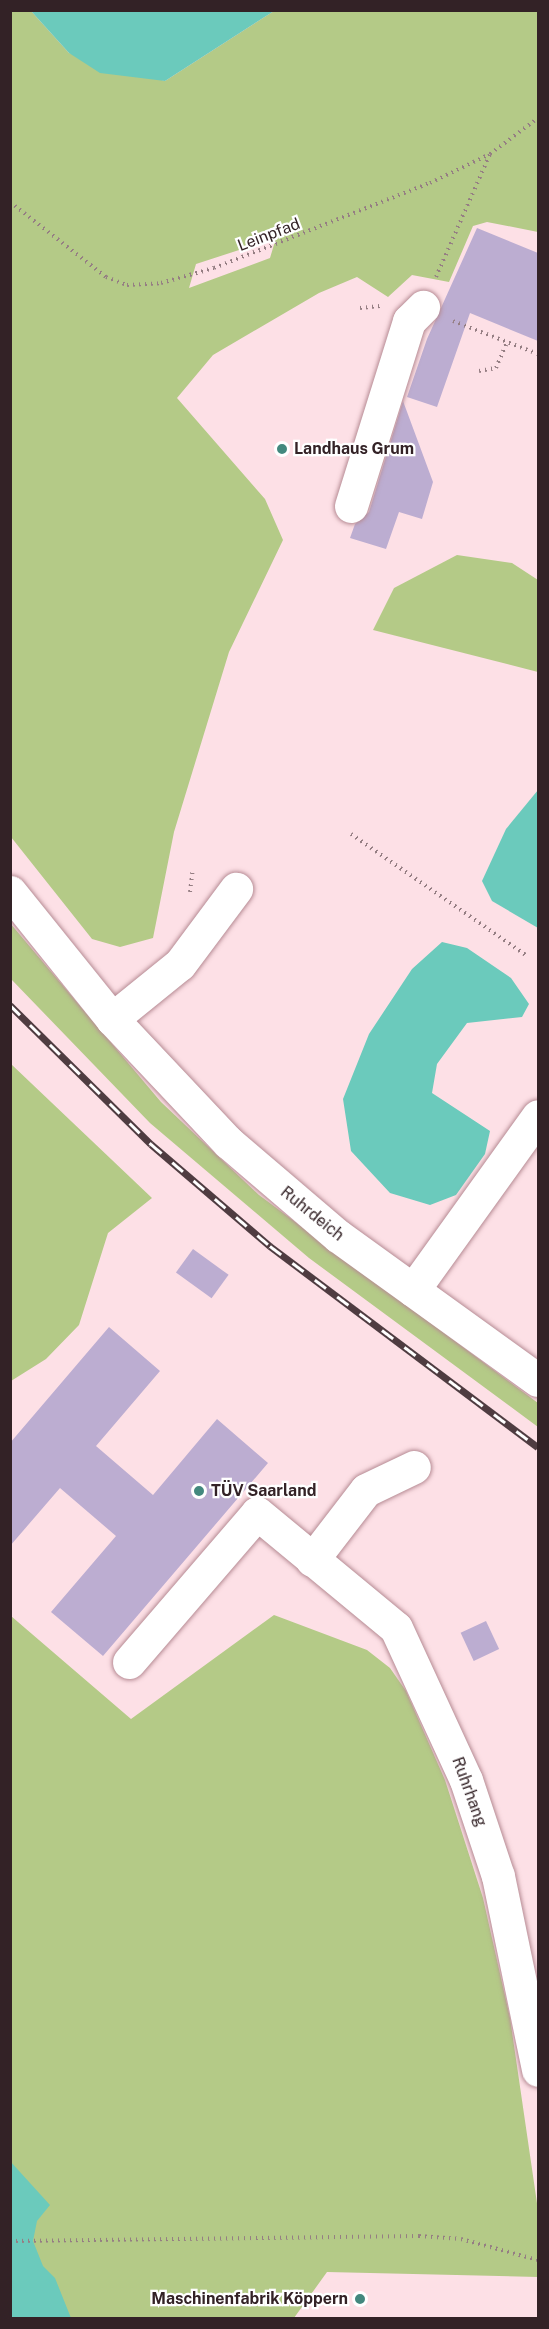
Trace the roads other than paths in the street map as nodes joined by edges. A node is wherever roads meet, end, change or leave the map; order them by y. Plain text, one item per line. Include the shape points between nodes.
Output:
1 (423, 307) road end
2 (351, 506) dead end
3 (236, 889) dead end
4 (10, 892) edge
5 (112, 1019) junction
6 (538, 1116) edge
7 (412, 1290) junction
8 (538, 1380) edge
9 (414, 1467) dead end
10 (312, 1560) junction
11 (129, 1662) dead end
12 (526, 1941) edge
13 (538, 2070) edge

1 - 2 street via 409,321
3 - 5 street via 180,964
4 - 5 street, Ruhrdeich
5 - 7 street, Ruhrdeich via 178,1094 263,1174
6 - 7 street
7 - 8 street, Ruhrdeich
9 - 10 street via 366,1490
10 - 11 street, Ruhrhang via 257,1513
10 - 12 street, Ruhrhang via 396,1628 466,1780 498,1876
12 - 13 street, Ruhrhang

